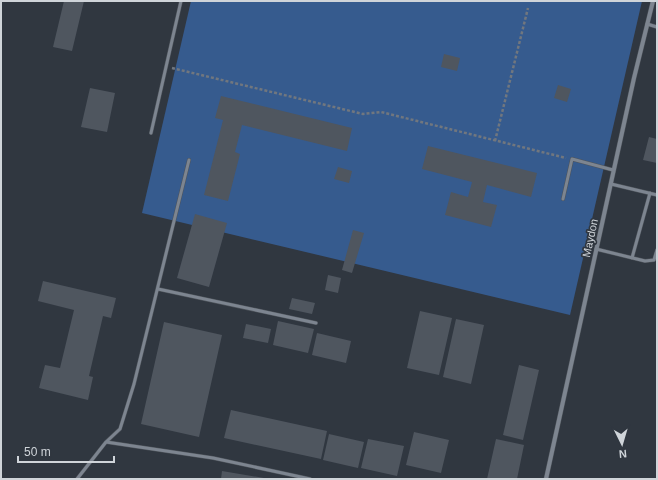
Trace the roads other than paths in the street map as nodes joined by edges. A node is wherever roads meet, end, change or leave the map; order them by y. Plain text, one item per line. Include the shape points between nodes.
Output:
1 (181, 1) edge
2 (653, 1) edge
3 (647, 24) junction
4 (657, 26) edge
5 (151, 133) dead end
6 (189, 160) dead end
7 (614, 170) junction
8 (611, 184) junction
9 (650, 193) junction
10 (657, 195) edge
11 (563, 199) dead end
12 (596, 249) junction
13 (657, 250) edge
14 (632, 258) junction
15 (158, 289) junction
16 (316, 323) dead end
17 (106, 442) junction
18 (77, 479) edge
19 (310, 479) edge
20 (546, 479) edge

1 - 5 lane
2 - 3 street, Maydon
3 - 4 lane
3 - 7 street, Maydon
6 - 15 lane
7 - 8 street, Maydon
7 - 11 lane via 572,159
8 - 9 lane
8 - 12 street, Maydon
9 - 10 lane
9 - 14 lane
12 - 14 lane
12 - 20 street, Maydon
13 - 14 lane via 654,260
15 - 16 lane
15 - 17 lane via 120,429
17 - 18 lane
17 - 19 lane via 213,458

